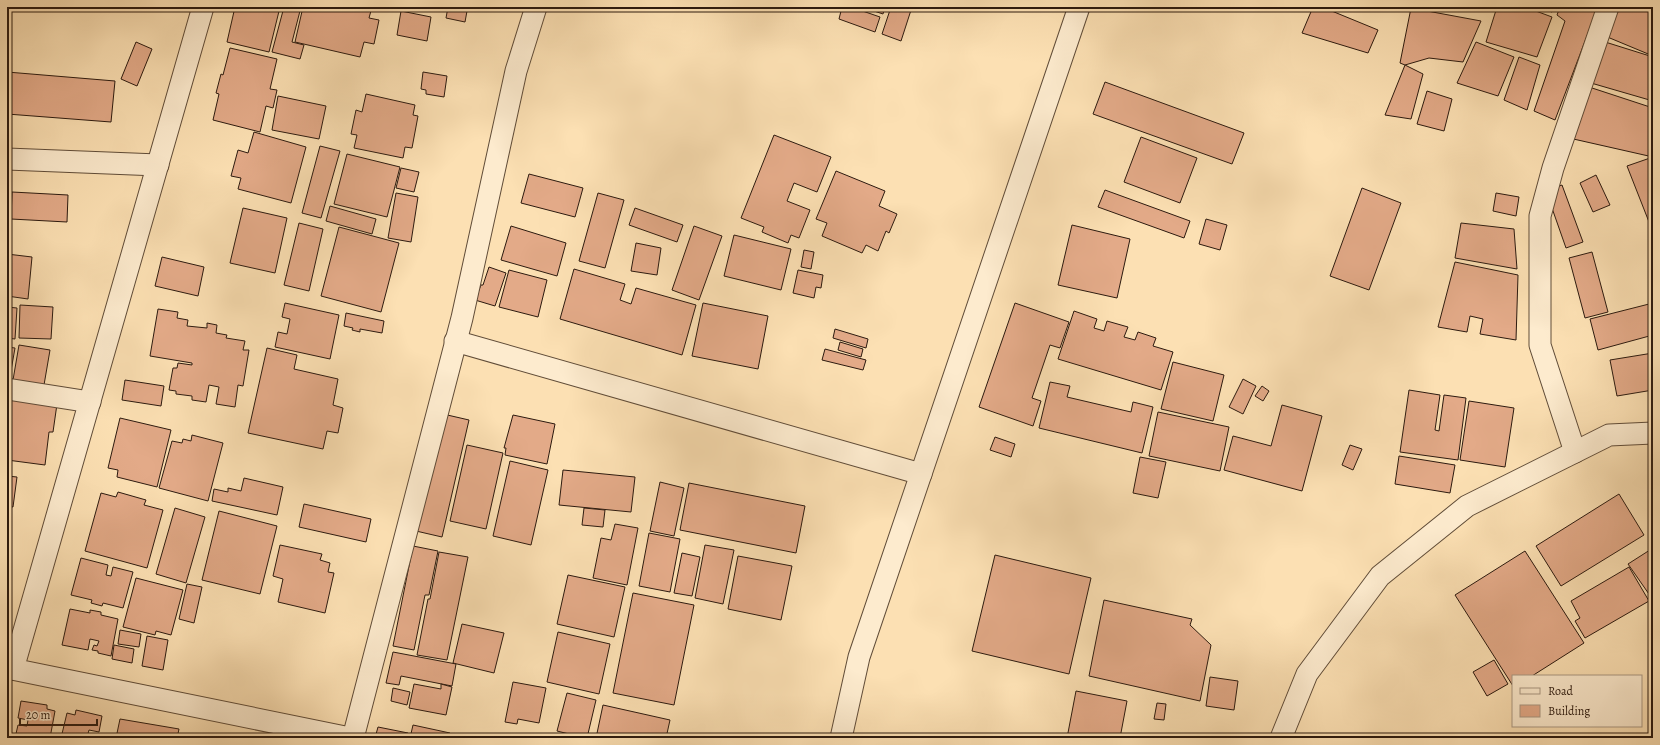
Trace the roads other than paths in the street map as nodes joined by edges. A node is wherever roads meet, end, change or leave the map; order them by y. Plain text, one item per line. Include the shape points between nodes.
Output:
1 (203, 7) edge
2 (536, 7) edge
3 (1079, 7) edge
4 (1608, 7) edge
5 (7, 159) edge
6 (158, 165) junction
7 (455, 341) junction
8 (7, 389) edge
9 (90, 402) junction
10 (1653, 433) edge
11 (1574, 452) junction
12 (921, 474) junction
13 (10, 668) edge
14 (352, 738) edge
15 (841, 738) edge
16 (1281, 738) edge

1 - 6 street
2 - 7 street via 516,71
3 - 12 street
4 - 11 street via 1553,168 1540,216 1540,346
5 - 6 street
6 - 9 street
7 - 12 street
7 - 14 street
8 - 9 street
9 - 13 street
10 - 11 street via 1609,435
11 - 16 street via 1467,506 1380,576 1307,674
12 - 15 street via 858,657
13 - 14 street

